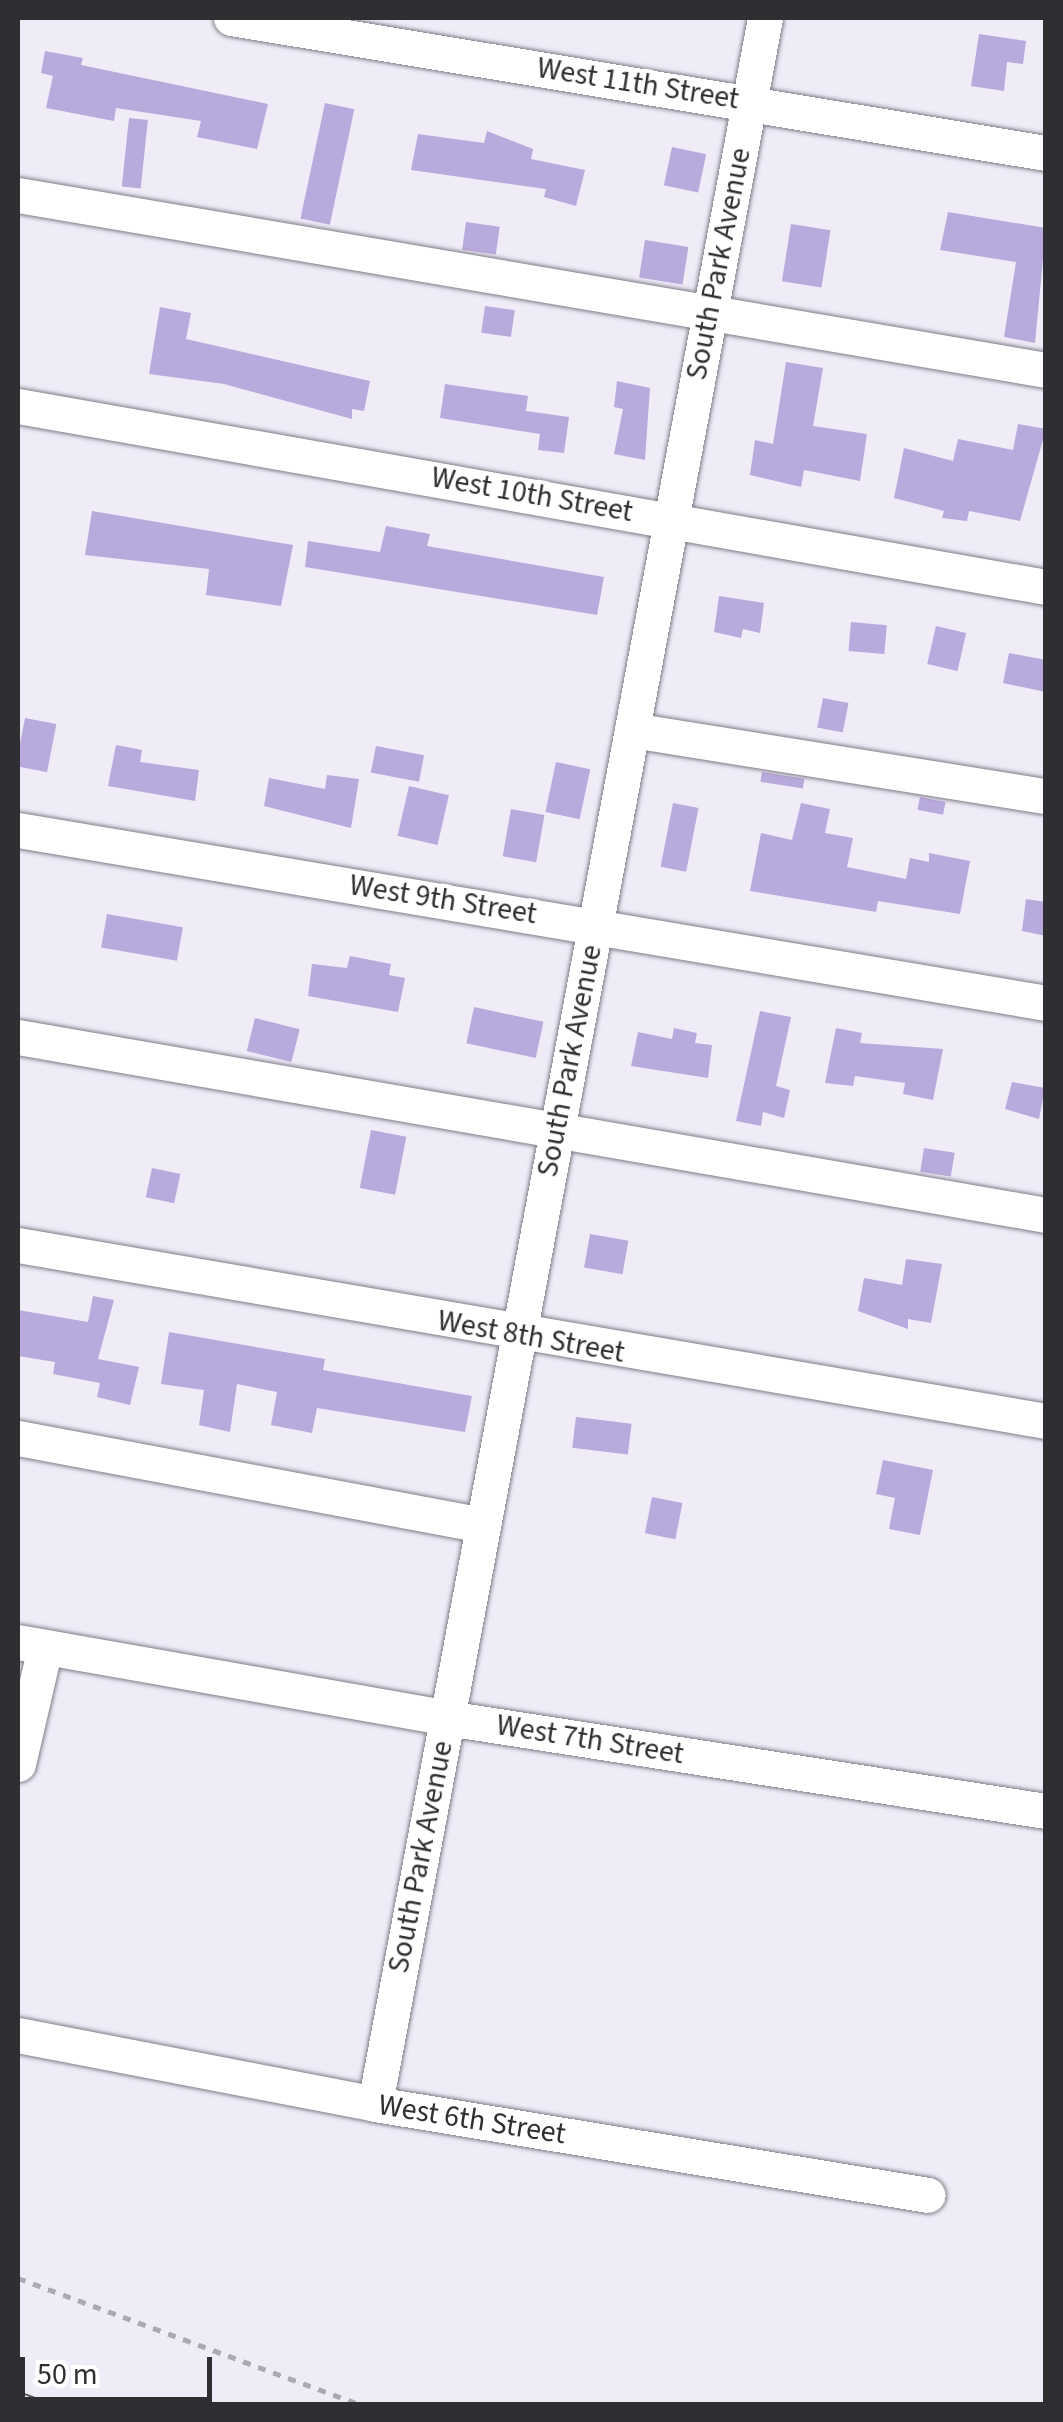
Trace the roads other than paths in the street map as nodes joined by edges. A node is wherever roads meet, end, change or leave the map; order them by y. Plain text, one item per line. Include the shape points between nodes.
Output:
1 (231, 18) edge
2 (766, 18) edge
3 (750, 102) junction
4 (1046, 153) edge
5 (18, 195) edge
6 (710, 311) junction
7 (1046, 370) edge
8 (18, 406) edge
9 (672, 519) junction
10 (1046, 587) edge
11 (632, 730) junction
12 (1046, 796) edge
13 (18, 830) edge
14 (596, 924) junction
15 (1046, 1003) edge
16 (18, 1037) edge
17 (557, 1132) junction
18 (1046, 1215) edge
19 (18, 1245) edge
20 (519, 1336) junction
21 (1046, 1421) edge
22 (18, 1438) edge
23 (483, 1525) junction
24 (31, 1644) edge
25 (447, 1718) junction
26 (18, 1764) edge
27 (1046, 1811) edge
28 (18, 2035) edge
29 (375, 2104) junction
30 (928, 2195) dead end

1 - 3 street, West 11th Street
2 - 3 street, South Park Avenue
3 - 4 street, West 11th Street
3 - 6 street, South Park Avenue
5 - 6 street
6 - 7 street
6 - 9 street, South Park Avenue
8 - 9 street, West 10th Street
9 - 10 street, West 10th Street
9 - 11 street, South Park Avenue
11 - 12 street
11 - 14 street, South Park Avenue
13 - 14 street, West 9th Street
14 - 15 street, West 9th Street
14 - 17 street, South Park Avenue
16 - 17 street
17 - 18 street
17 - 20 street, South Park Avenue
19 - 20 street, West 8th Street
20 - 21 street, West 8th Street
20 - 23 street, South Park Avenue
22 - 23 street
23 - 25 street, South Park Avenue
24 - 25 street, West 7th Street
24 - 26 street
25 - 27 street, West 7th Street
25 - 29 street, South Park Avenue
28 - 29 street, West 6th Street
29 - 30 street, West 6th Street

